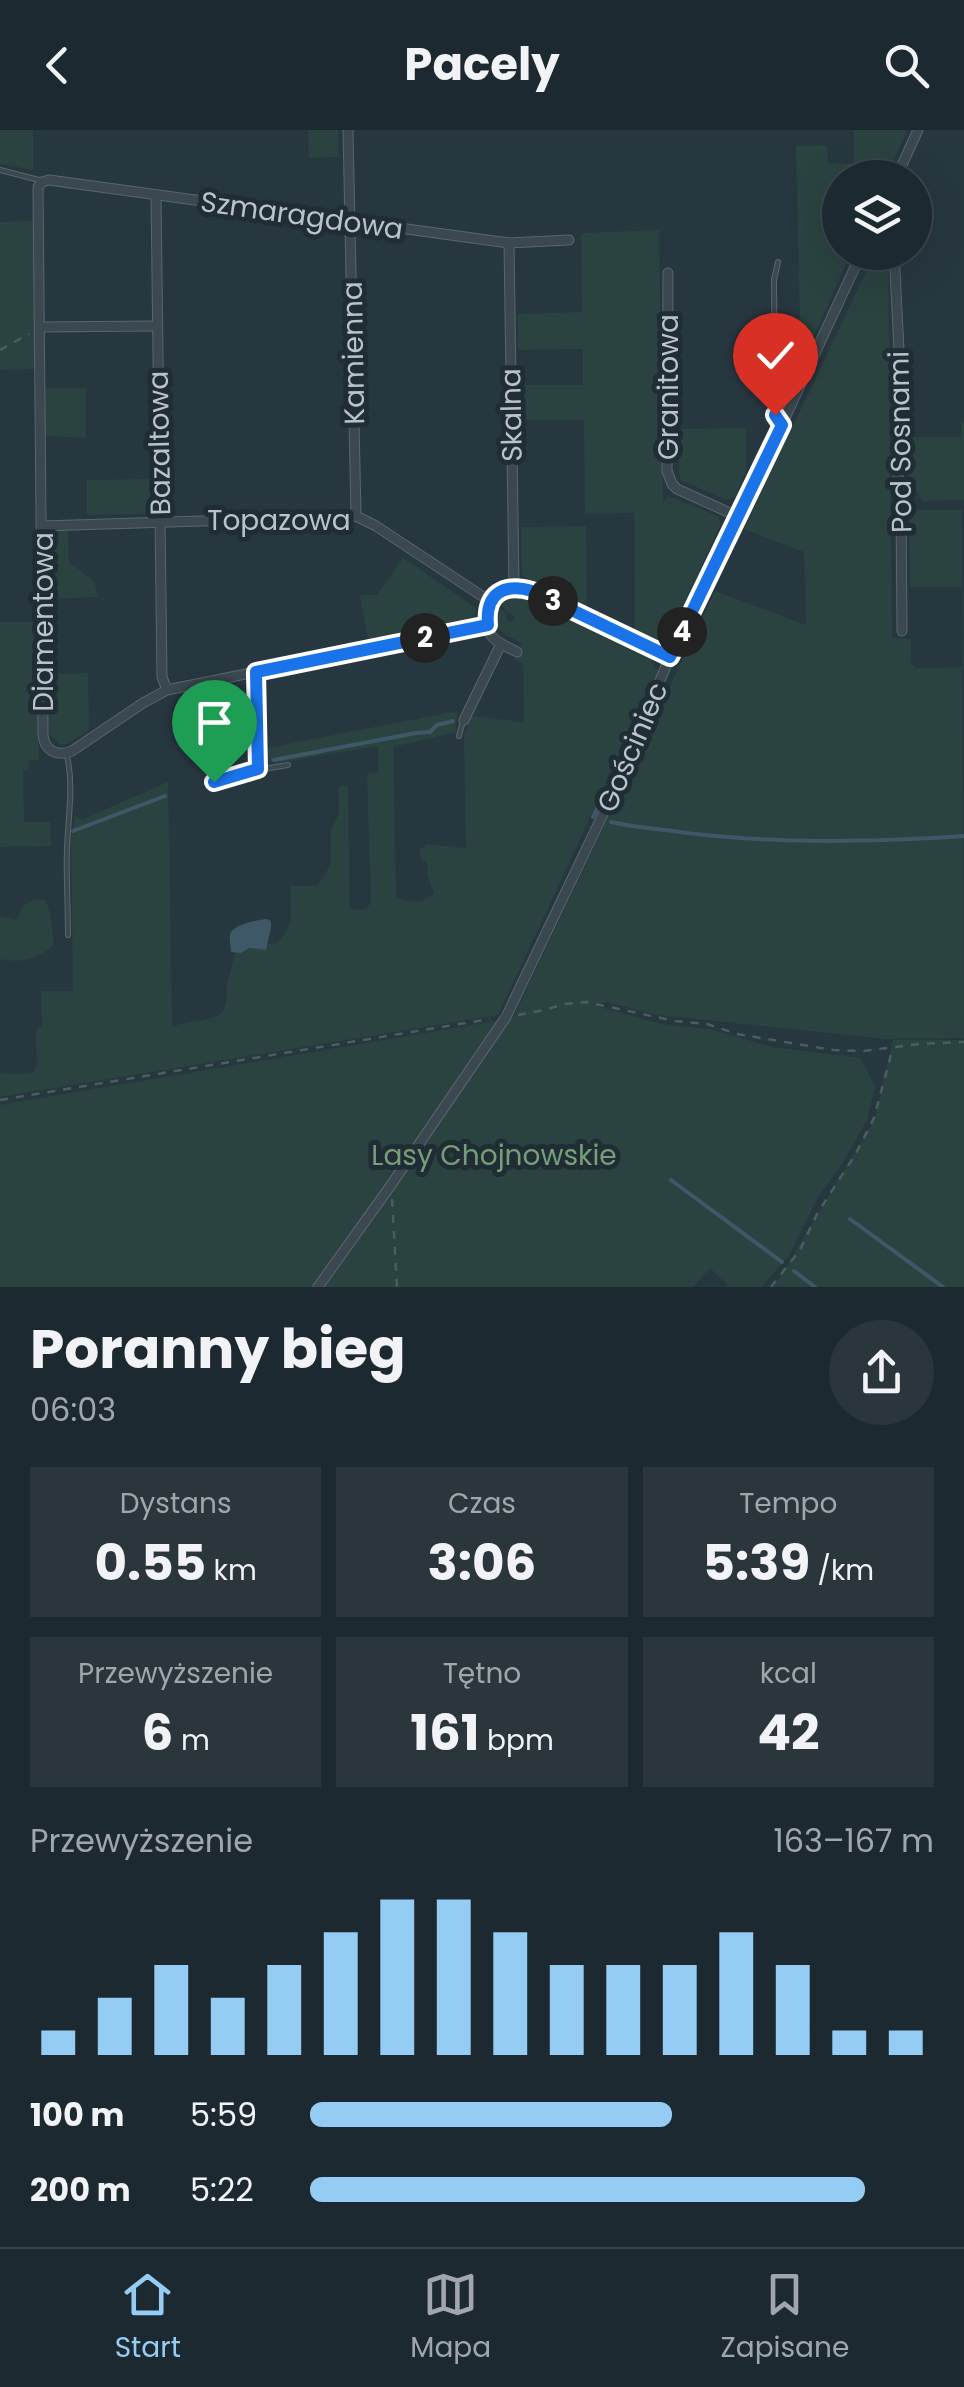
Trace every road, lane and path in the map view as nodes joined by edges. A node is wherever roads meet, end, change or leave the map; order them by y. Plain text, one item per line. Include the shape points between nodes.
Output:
1 (348, 130) edge
2 (918, 130) edge
3 (904, 160) edge
4 (0, 170) edge
5 (40, 185) junction
6 (156, 195) junction
7 (350, 222) junction
8 (569, 240) dead end
9 (509, 242) junction
10 (778, 262) dead end
11 (854, 270) edge
12 (895, 270) edge
13 (668, 273) dead end
14 (158, 326) junction
15 (40, 327) junction
16 (0, 350) edge
17 (782, 425) junction
18 (356, 516) junction
19 (739, 517) junction
20 (161, 522) junction
21 (42, 526) junction
22 (514, 587) junction
23 (491, 602) junction
24 (488, 625) junction
25 (902, 631) dead end
26 (501, 644) junction
27 (517, 652) dead end
28 (670, 657) junction
29 (256, 672) junction
30 (166, 690) junction
31 (464, 720) joint
32 (459, 736) dead end
33 (66, 753) junction
34 (288, 765) dead end
35 (258, 769) junction
36 (214, 782) dead end
37 (68, 935) dead end
38 (503, 1020) junction
39 (964, 1042) edge
40 (893, 1049) junction
41 (0, 1100) edge
42 (392, 1185) junction
43 (318, 1287) edge
44 (397, 1287) edge
45 (770, 1287) edge

1 - 7 street, Kamienna
2 - 3 street
4 - 5 lane
5 - 6 street, Szmaragdowa via 48,180
5 - 15 street, Diamentowa
6 - 7 street, Szmaragdowa
6 - 14 street, Bazaltowa
7 - 9 street, Szmaragdowa
7 - 18 street, Kamienna
8 - 9 street, Szmaragdowa
9 - 22 street, Skalna
10 - 17 lane via 775,415
11 - 17 street, Gościniec
12 - 25 street, Pod Sosnami
13 - 19 street, Granitowa via 669,480
14 - 15 street
14 - 20 street, Bazaltowa
15 - 16 path
15 - 21 street, Diamentowa
17 - 19 street, Gościniec
18 - 20 street, Topazowa
18 - 23 street, Topazowa
19 - 28 street, Gościniec
20 - 21 street, Topazowa
20 - 30 street, Bazaltowa
21 - 33 street, Diamentowa via 44,742 55,754
22 - 23 street
22 - 28 street
23 - 24 street
24 - 26 street
24 - 29 street, Diamentowa
26 - 27 street
26 - 31 street
28 - 38 street, Gościniec
29 - 30 street, Diamentowa
29 - 35 lane
30 - 33 street, Diamentowa
31 - 32 lane
33 - 37 lane
34 - 35 lane
35 - 36 lane
38 - 40 path via 586,1002 787,1043
38 - 41 path
38 - 42 street, Gościniec
39 - 40 path
40 - 45 path via 874,1118 855,1155 800,1250
42 - 43 street, Gościniec
42 - 44 path

